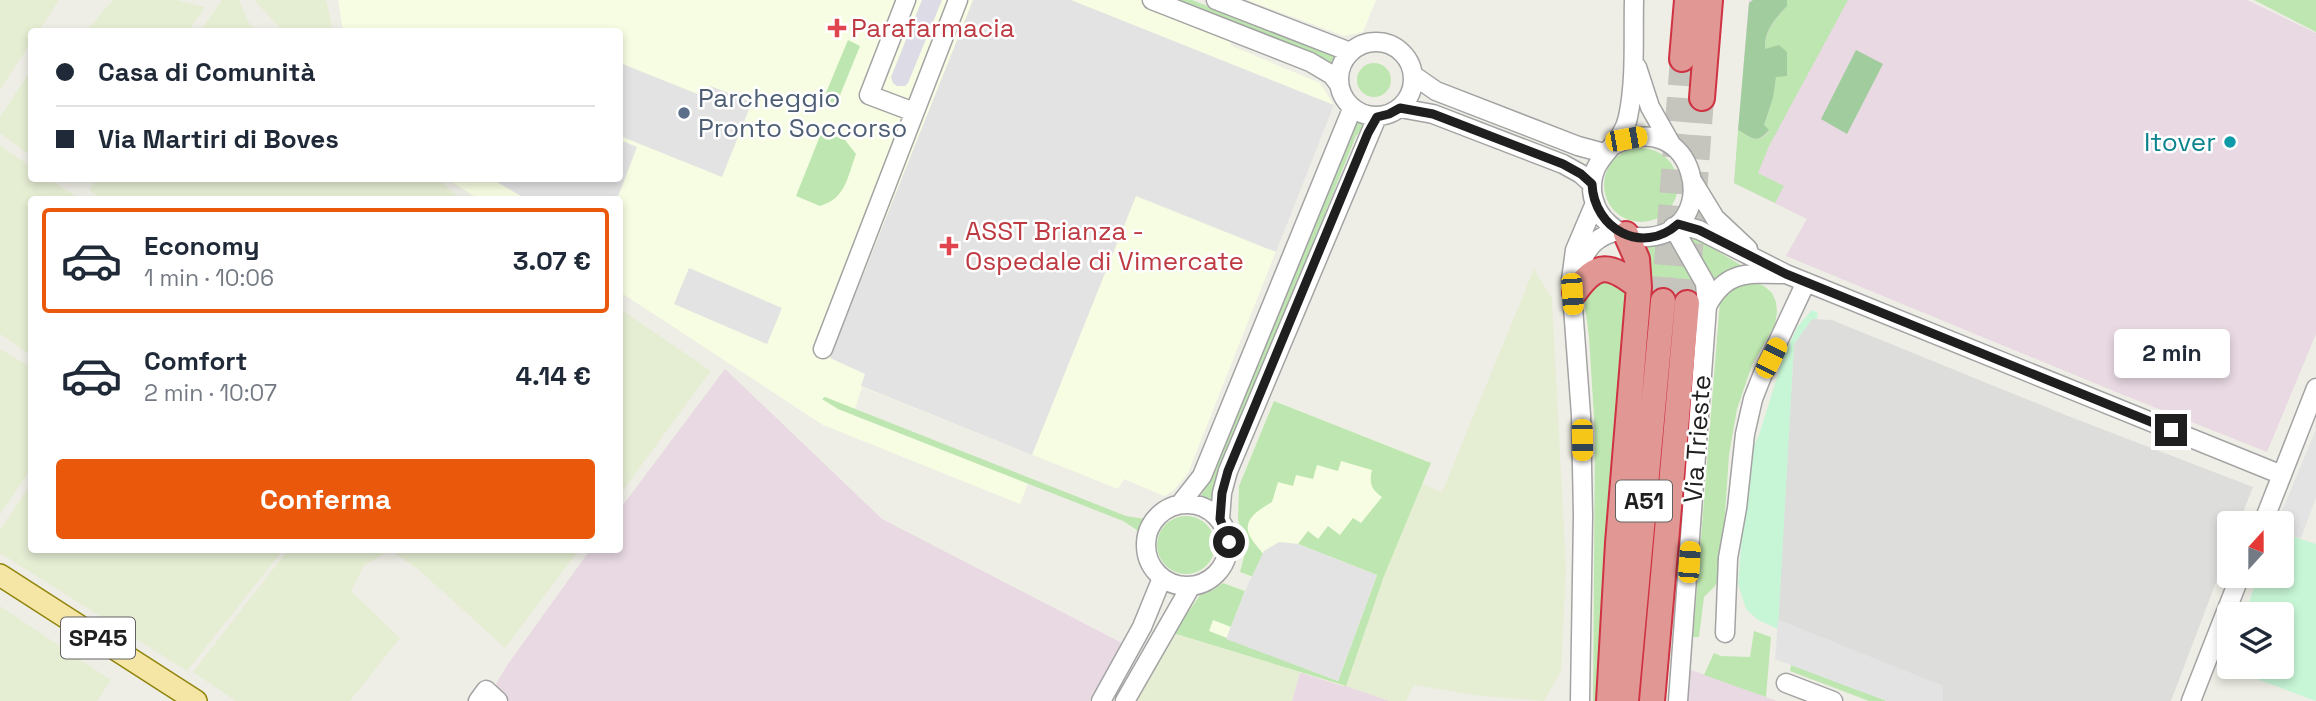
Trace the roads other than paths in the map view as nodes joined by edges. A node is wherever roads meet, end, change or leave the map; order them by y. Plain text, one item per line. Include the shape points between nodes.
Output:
1 (906, 0) edge
2 (958, 0) edge
3 (1152, 0) edge
4 (1216, 0) edge
5 (1634, 0) edge
6 (1686, 0) edge
7 (1710, 0) edge
8 (1350, 52) junction
9 (1633, 57) junction
10 (1682, 59) tunnel mouth
11 (1413, 75) junction
12 (1338, 83) junction
13 (1702, 98) tunnel mouth
14 (1400, 108) junction
15 (1352, 109) junction
16 (914, 112) junction
17 (1377, 117) junction
18 (1671, 144) junction
19 (1608, 150) junction
20 (1693, 182) junction
21 (1592, 184) junction
22 (1595, 203) junction
23 (1675, 226) junction
24 (1622, 233) junction
25 (1758, 259) junction
26 (1786, 274) junction
27 (1806, 282) junction
28 (1639, 287) junction
29 (1574, 300) junction
30 (1662, 301) tunnel mouth
31 (1697, 304) junction
32 (823, 349) dead end
33 (2316, 388) edge
34 (2282, 475) junction
35 (1180, 504) junction
36 (2268, 511) edge
37 (1220, 519) junction
38 (0, 575) edge
39 (1162, 578) junction
40 (1191, 586) junction
41 (2235, 588) edge
42 (1725, 633) dead end
43 (1786, 683) dead end
44 (196, 701) edge
45 (478, 701) edge
46 (498, 701) edge
47 (1101, 701) edge
48 (1125, 701) edge
49 (1580, 701) edge
50 (1609, 701) edge
51 (1626, 701) edge
52 (1652, 701) edge
53 (1678, 701) edge
54 (1833, 701) edge
55 (2192, 701) edge

1 - 16 street via 869,94
2 - 16 street
3 - 12 street via 1311,62
4 - 8 street
5 - 9 street
6 - 10 highway
7 - 13 highway
8 - 11 street via 1371,42 1394,46 1410,64
8 - 12 street
9 - 18 street via 1650,107
9 - 19 street via 1627,122
11 - 14 street via 1413,87
11 - 19 street via 1436,91 1578,146
12 - 15 street
14 - 17 street
14 - 21 street via 1433,114 1563,164
15 - 17 street
15 - 35 street via 1202,476
16 - 32 street
17 - 37 street via 1228,471
18 - 19 street via 1641,136
18 - 20 street via 1690,168
19 - 21 street
20 - 23 street via 1687,212
20 - 25 street via 1715,218
21 - 22 street
22 - 24 street via 1600,214
22 - 29 street via 1575,250
23 - 24 street via 1653,236
23 - 25 street via 1699,230
23 - 31 street, Via Trieste via 1705,284
24 - 28 highway via 1637,259
24 - 29 street via 1604,234 1587,250
25 - 26 street
26 - 27 street
26 - 31 street via 1732,278
27 - 34 street
27 - 42 street via 1762,376 1748,422 1728,558
28 - 29 highway via 1603,269 1587,275
28 - 50 highway
29 - 49 street via 1583,504
30 - 51 highway, A51
31 - 52 highway, A51
31 - 53 street, Via Trieste
33 - 34 street
34 - 36 street
35 - 37 street via 1202,506
35 - 39 street via 1160,514 1146,536 1149,561
37 - 40 street via 1229,542 1223,566 1204,583
38 - 44 main road, SP45
39 - 40 street
39 - 47 street via 1142,627
40 - 48 street
41 - 55 street
43 - 54 street
45 - 46 street via 486,690

